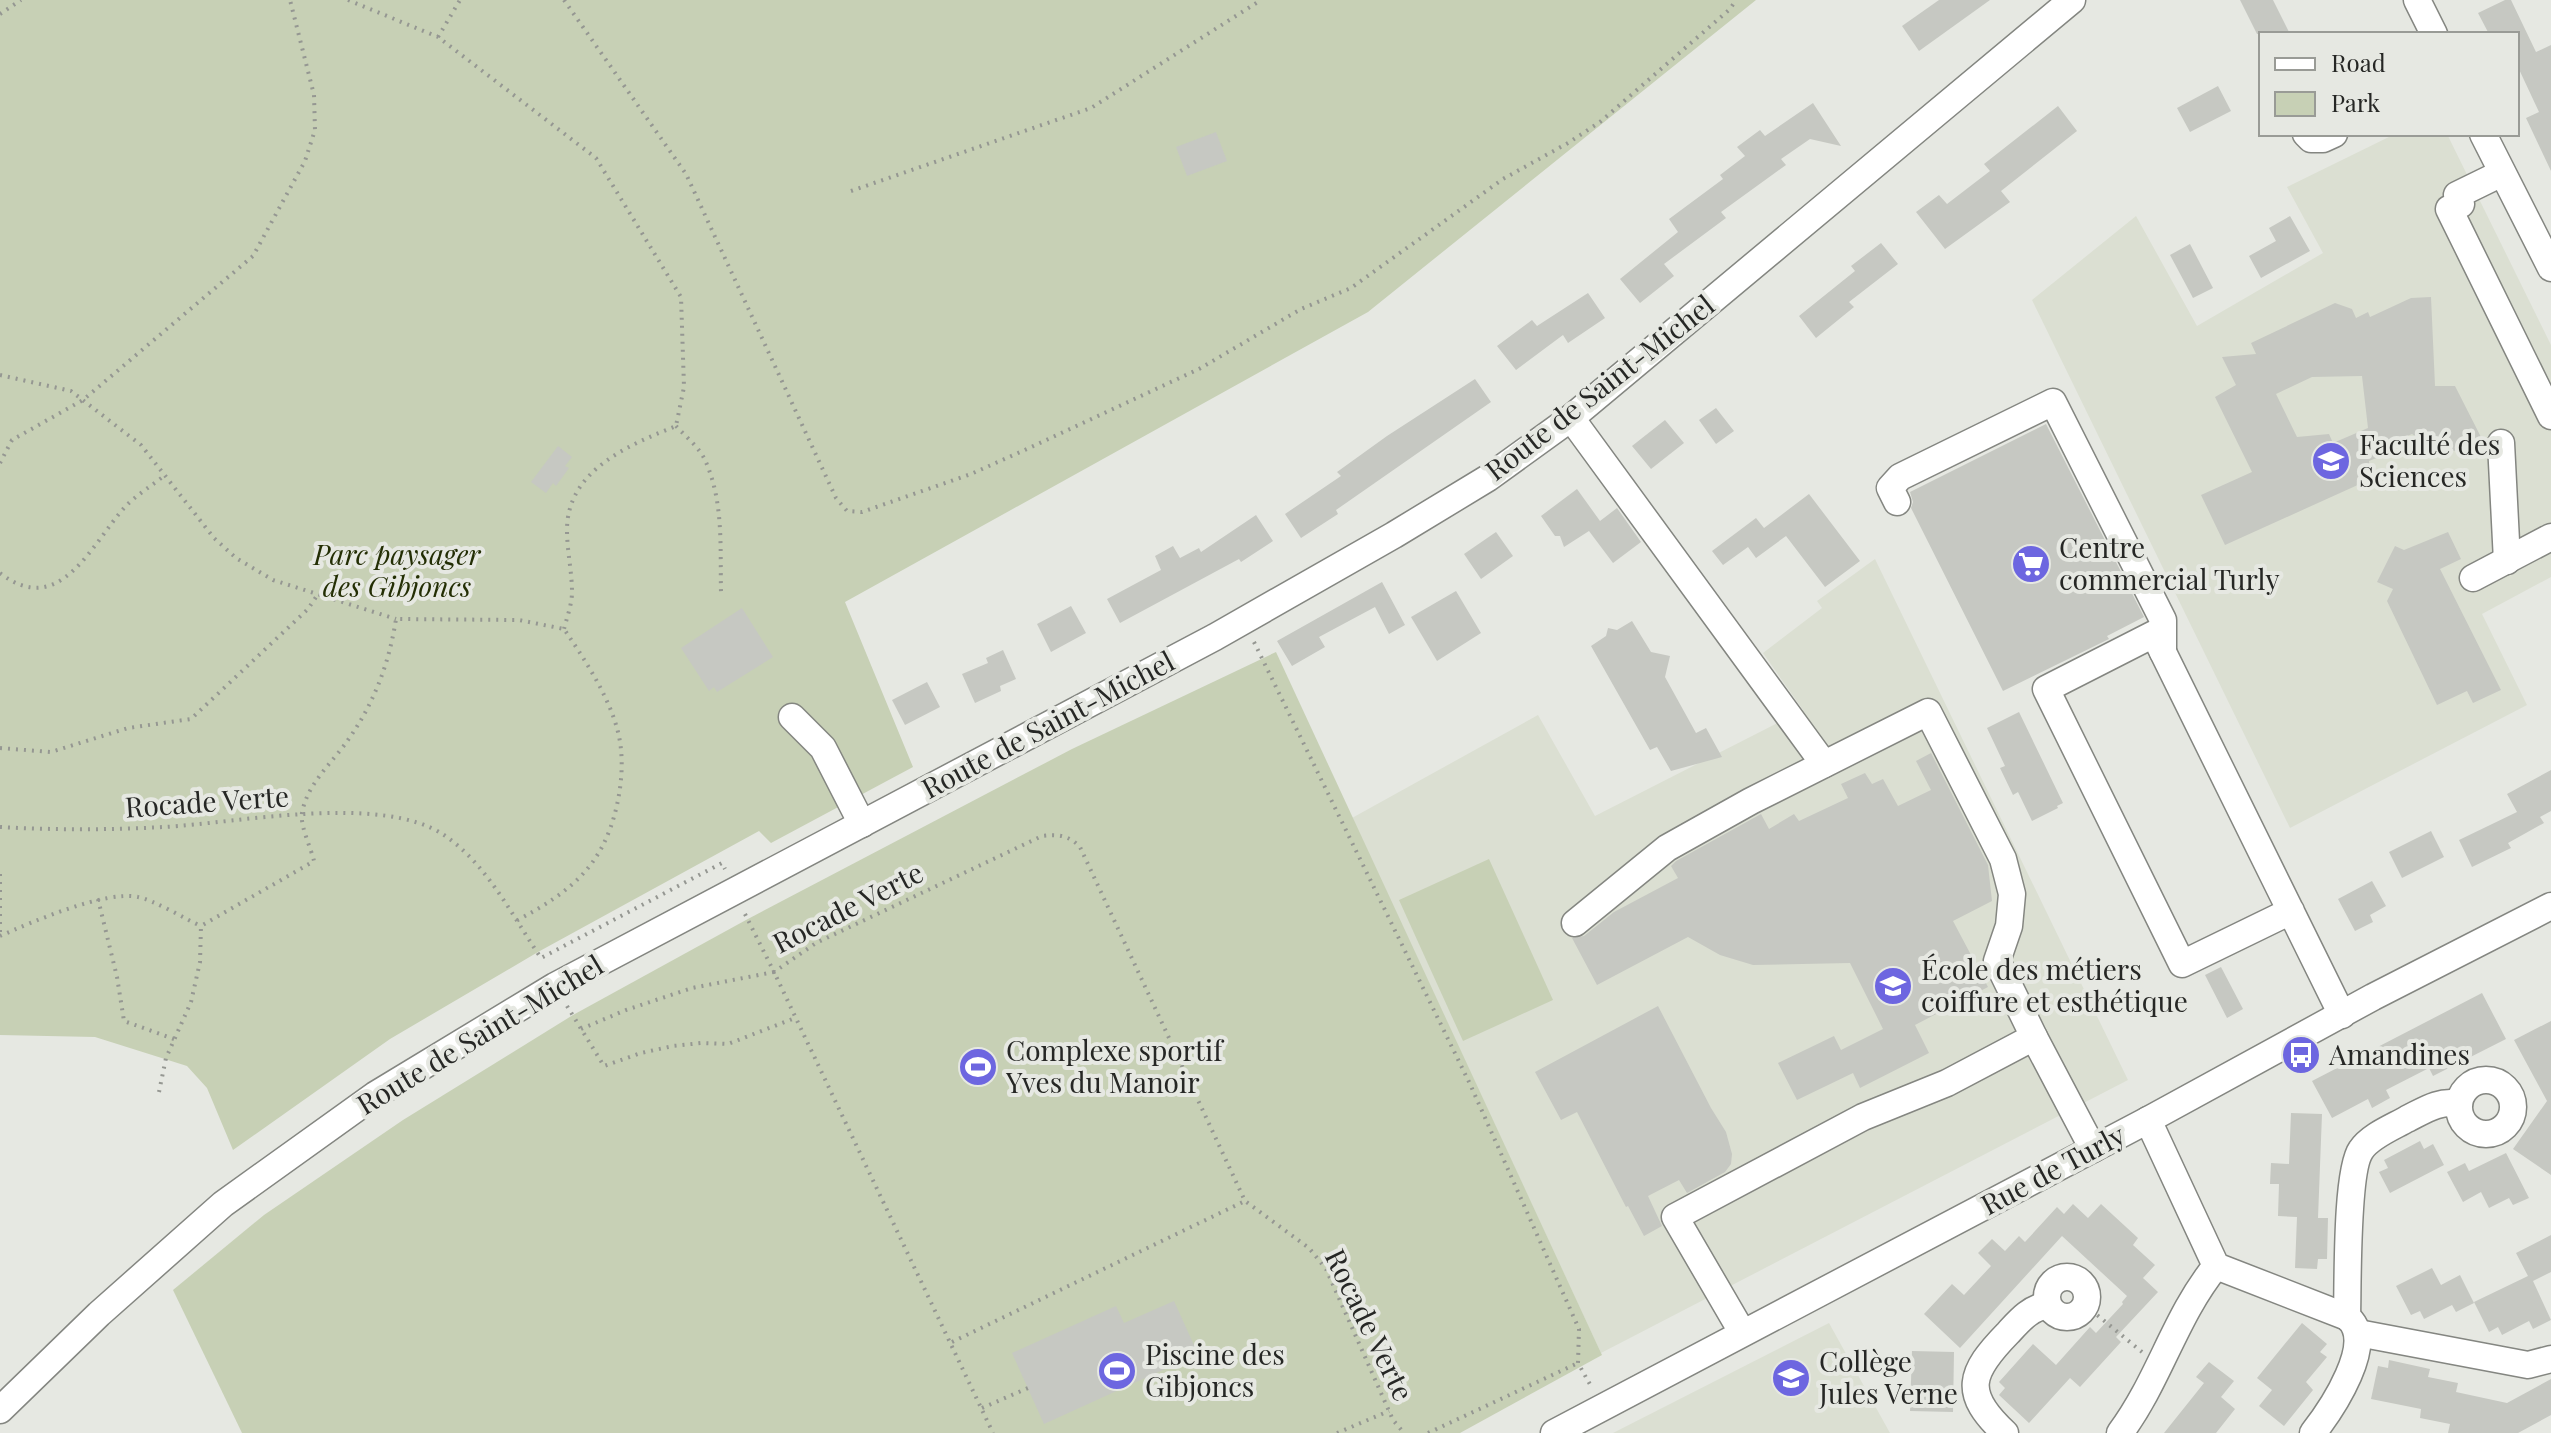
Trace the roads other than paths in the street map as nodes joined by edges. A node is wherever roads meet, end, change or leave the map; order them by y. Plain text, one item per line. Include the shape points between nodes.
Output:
1 (2072, 0) edge
2 (2417, 0) edge
3 (2433, 32) edge
4 (2308, 136) edge
5 (2330, 136) edge
6 (2484, 136) edge
7 (2502, 173) junction
8 (2551, 266) edge
9 (2551, 416) edge
10 (1571, 418) junction
11 (2501, 443) dead end
12 (1897, 502) dead end
13 (2551, 537) edge
14 (2507, 561) junction
15 (2473, 578) dead end
16 (2163, 652) junction
17 (792, 717) dead end
18 (1824, 764) junction
19 (862, 824) junction
20 (2551, 906) edge
21 (2291, 911) junction
22 (1575, 923) dead end
23 (2342, 1015) junction
24 (2034, 1037) junction
25 (2459, 1104) dead end
26 (2148, 1120) junction
27 (2093, 1149) junction
28 (2216, 1266) junction
29 (2085, 1305) road end
30 (2352, 1325) junction
31 (1742, 1332) junction
32 (2551, 1359) edge
33 (0, 1410) edge
34 (1554, 1433) edge
35 (2005, 1433) edge
36 (2120, 1433) edge
37 (2313, 1433) edge

1 - 10 street, Route de Saint-Michel
2 - 3 street
4 - 5 street
6 - 7 street
7 - 8 street
7 - 9 street via 2457,195 2461,204 2449,209
10 - 18 street
10 - 19 street, Route de Saint-Michel via 1488,478 1394,535
11 - 14 street
12 - 16 street via 1890,488 1900,477 2053,402 2163,620
13 - 14 street
14 - 15 street
16 - 21 street
16 - 21 street via 2154,634 2046,689 2182,964
17 - 19 street via 823,748
18 - 22 street via 1667,848
18 - 24 street via 1928,712 2003,859 2012,894 2009,926 1997,961
19 - 33 street, Route de Saint-Michel via 555,986 375,1095 223,1204
20 - 23 street, Rue de Turly
21 - 23 street
23 - 26 street, Rue de Turly
24 - 27 street
24 - 31 street via 1947,1083 1863,1117 1675,1217
25 - 30 street via 2439,1103 2359,1152 2353,1179
26 - 27 street, Rue de Turly
26 - 28 street
27 - 31 street, Rue de Turly
28 - 30 street
28 - 36 street via 2190,1303
29 - 35 street via 2084,1288 2074,1279 2061,1278 2050,1286 2048,1305 2028,1312 1978,1371 1976,1396
30 - 32 street via 2528,1365
30 - 37 street via 2352,1365 2341,1393
31 - 34 street, Rue de Turly

